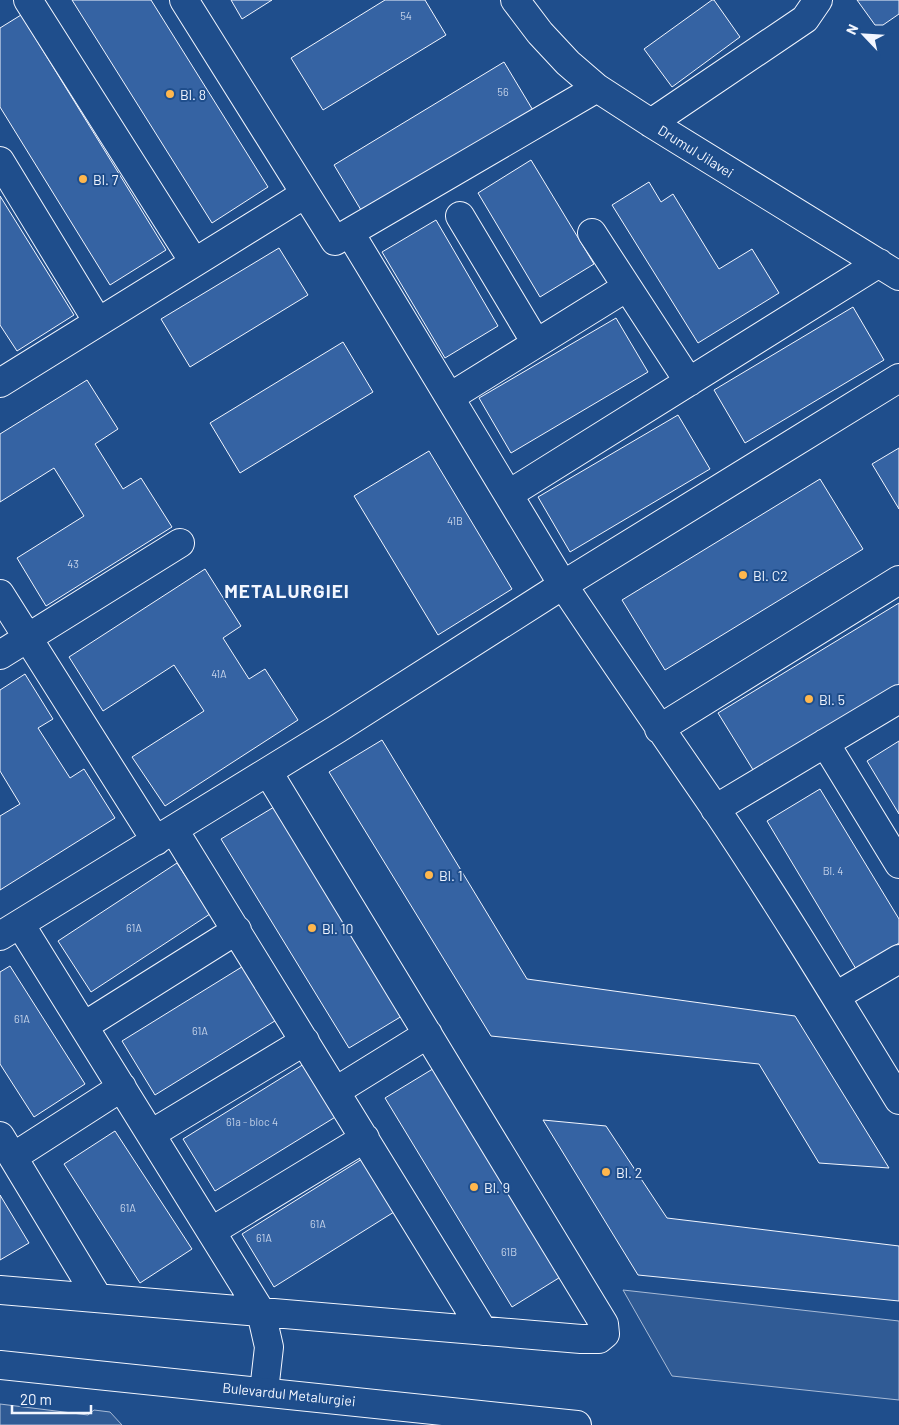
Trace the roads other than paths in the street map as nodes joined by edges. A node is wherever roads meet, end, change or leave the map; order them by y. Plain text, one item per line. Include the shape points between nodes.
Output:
1 (28, 0) edge
2 (184, 0) edge
3 (515, 0) edge
4 (818, 0) edge
5 (597, 88) junction
6 (651, 123) junction
7 (0, 161) edge
8 (305, 194) junction
9 (460, 216) dead end
10 (350, 233) junction
11 (592, 233) dead end
12 (194, 262) junction
13 (889, 270) edge
14 (626, 286) junction
15 (98, 322) junction
16 (536, 343) junction
17 (899, 378) edge
18 (689, 382) junction
19 (0, 383) edge
20 (450, 397) junction
21 (509, 494) junction
22 (180, 543) dead end
23 (899, 580) edge
24 (563, 585) junction
25 (0, 594) edge
26 (28, 638) junction
27 (0, 655) edge
28 (899, 699) edge
29 (659, 729) junction
30 (825, 743) junction
31 (268, 772) junction
32 (715, 809) junction
33 (165, 835) junction
34 (897, 856) edge
35 (10, 930) edge
36 (237, 930) junction
37 (899, 959) edge
38 (836, 996) junction
39 (84, 1026) junction
40 (428, 1034) junction
41 (305, 1041) junction
42 (122, 1087) junction
43 (336, 1091) junction
44 (899, 1100) edge
45 (151, 1134) junction
46 (365, 1138) junction
47 (6, 1147) edge
48 (212, 1231) junction
49 (0, 1290) edge
50 (98, 1298) junction
51 (261, 1312) junction
52 (483, 1331) junction
53 (0, 1365) edge
54 (264, 1391) junction
55 (577, 1425) edge

1 - 12 street
2 - 8 street
3 - 5 street, Drumul Jilavei via 540,33
4 - 6 street via 805,19
5 - 6 street, Drumul Jilavei
5 - 10 street
6 - 13 street, Drumul Jilavei
7 - 15 street
8 - 10 street via 335,241
8 - 12 street
9 - 16 street
10 - 20 street
11 - 14 street
12 - 15 street
13 - 18 street
14 - 16 street
14 - 18 street
15 - 19 street
16 - 20 street
17 - 24 street
18 - 21 street
20 - 21 street
21 - 24 street
22 - 26 street
23 - 29 street
24 - 29 street
24 - 31 street
25 - 26 street
26 - 27 street
26 - 33 street
28 - 30 street
29 - 32 street
30 - 32 street
30 - 34 street
31 - 33 street
31 - 40 street
32 - 38 street
33 - 35 street
33 - 36 street
35 - 39 street
36 - 39 street
36 - 41 street
37 - 38 street
38 - 44 street
39 - 42 street
40 - 43 street
40 - 52 street via 604,1324 605,1334 598,1339 582,1339
41 - 43 street
41 - 45 street
42 - 45 street
42 - 47 street
43 - 46 street
45 - 48 street
46 - 48 street
46 - 52 street
47 - 50 street
48 - 51 street
49 - 50 street
50 - 51 street
51 - 52 street
51 - 54 street via 269,1347
53 - 54 street, Bulevardul Metalurgiei
54 - 55 street, Bulevardul Metalurgiei

